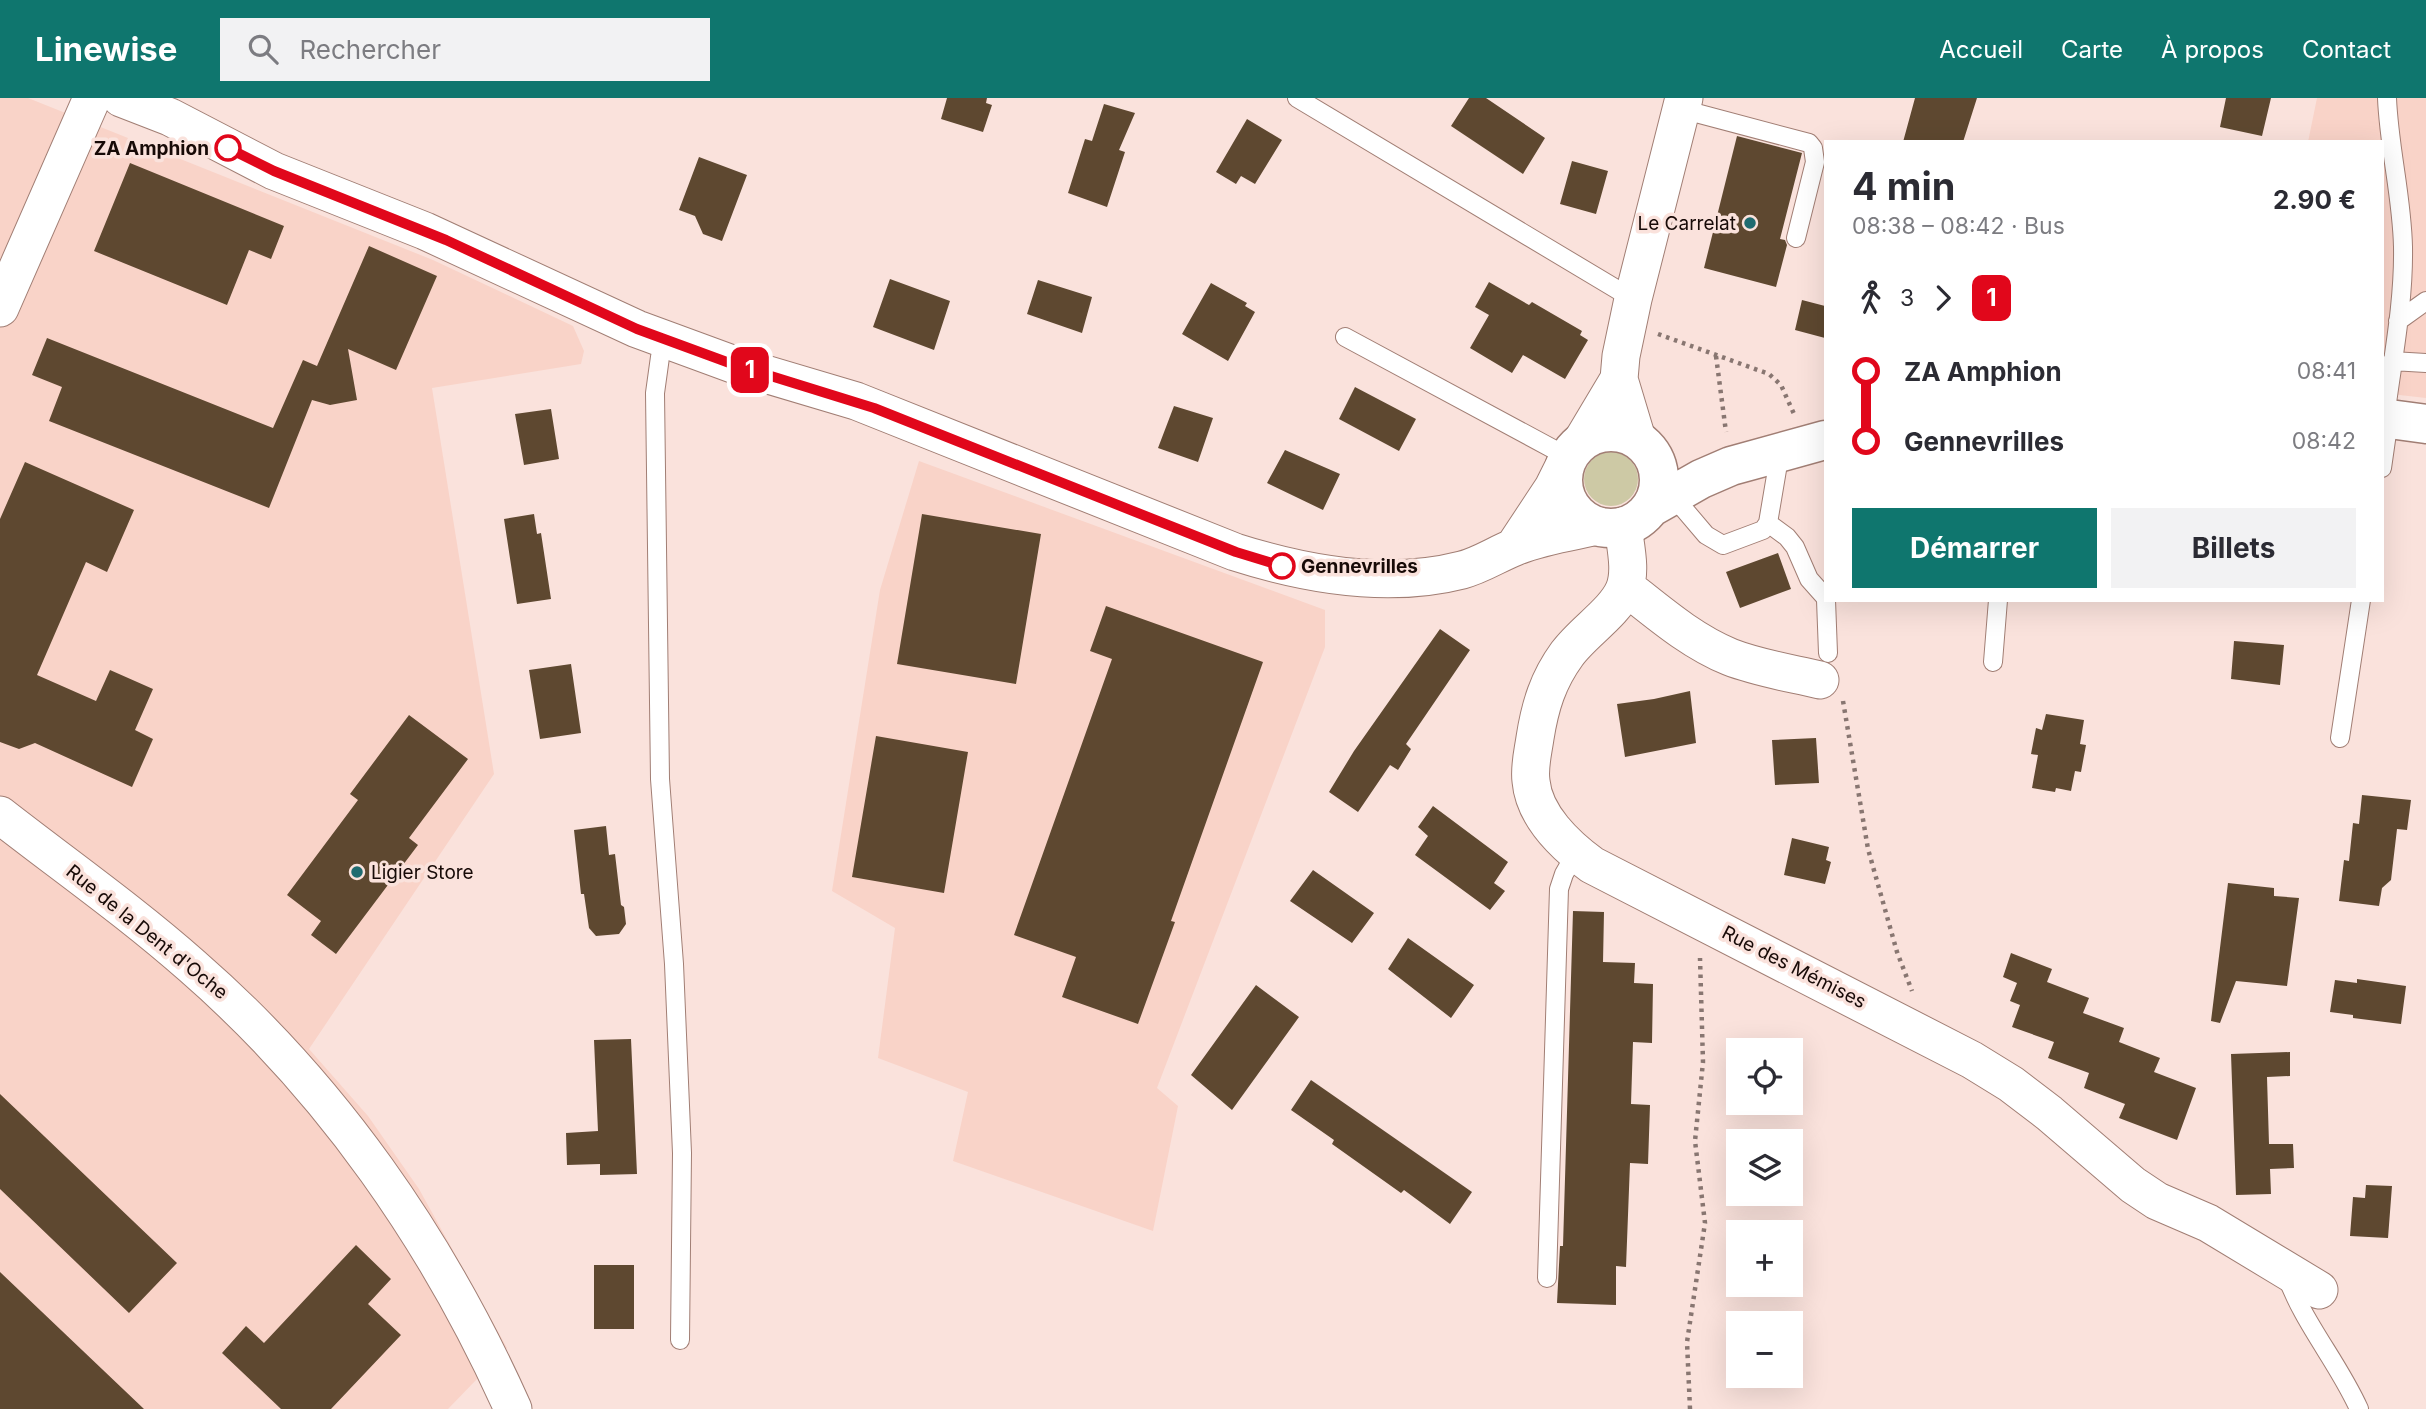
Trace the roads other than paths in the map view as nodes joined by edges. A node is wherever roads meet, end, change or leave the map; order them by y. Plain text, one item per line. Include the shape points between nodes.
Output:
1 (92, 98) edge
2 (121, 98) edge
3 (1297, 98) edge
4 (2387, 98) edge
5 (1683, 104) edge
6 (1796, 238) dead end
7 (2426, 301) edge
8 (0, 308) edge
9 (1630, 312) junction
10 (2398, 321) junction
11 (1345, 337) dead end
12 (666, 340) junction
13 (2392, 361) junction
14 (2426, 363) edge
15 (1619, 379) junction
16 (2395, 420) edge
17 (1643, 444) junction
18 (1804, 446) edge
19 (1729, 450) junction
20 (1571, 455) junction
21 (2384, 461) edge
22 (1636, 514) junction
23 (1768, 523) junction
24 (1514, 547) junction
25 (1626, 587) junction
26 (1824, 597) edge
27 (1826, 602) edge
28 (1998, 602) edge
29 (2361, 602) edge
30 (1993, 662) dead end
31 (1824, 666) joint
32 (2340, 738) dead end
33 (0, 816) edge
34 (1576, 853) junction
35 (2285, 1269) junction
36 (1547, 1278) dead end
37 (2319, 1290) dead end
38 (680, 1340) dead end
39 (513, 1409) edge
40 (2359, 1409) edge

1 - 8 street
2 - 12 street via 170,117 274,171 425,231
3 - 9 lane
4 - 10 lane via 2403,246
5 - 6 lane via 1809,143 1815,162
5 - 9 street
7 - 10 lane
9 - 15 street
10 - 13 lane
11 - 20 lane
12 - 24 street via 856,401 1266,562 1325,574 1409,579 1464,570
12 - 38 lane via 655,393 660,779 674,964 681,1153
13 - 14 lane
13 - 16 lane
15 - 17 street
15 - 20 street
16 - 21 lane
17 - 19 street via 1670,452
17 - 20 street via 1626,433 1606,431
17 - 22 street via 1657,466 1658,491
18 - 19 street
18 - 23 lane
19 - 22 street
20 - 22 street via 1562,480 1567,500 1580,517
20 - 24 street
22 - 23 lane via 1723,545 1763,530
22 - 24 street
22 - 25 street
23 - 26 lane via 1795,547 1809,579
25 - 31 street via 1714,650 1751,664
25 - 34 street, Rue des Mémises via 1567,654 1539,711 1531,782 1535,798 1563,842
27 - 31 lane
28 - 30 lane
29 - 32 lane
33 - 39 street, Rue de la Dent d'Oche via 193,966 326,1104 366,1154 436,1261
34 - 35 street, Rue des Mémises via 1611,876 1930,1037 2011,1084 2133,1185
34 - 36 lane via 1559,889
35 - 37 street, Rue des Mémises
35 - 40 lane via 2307,1322

